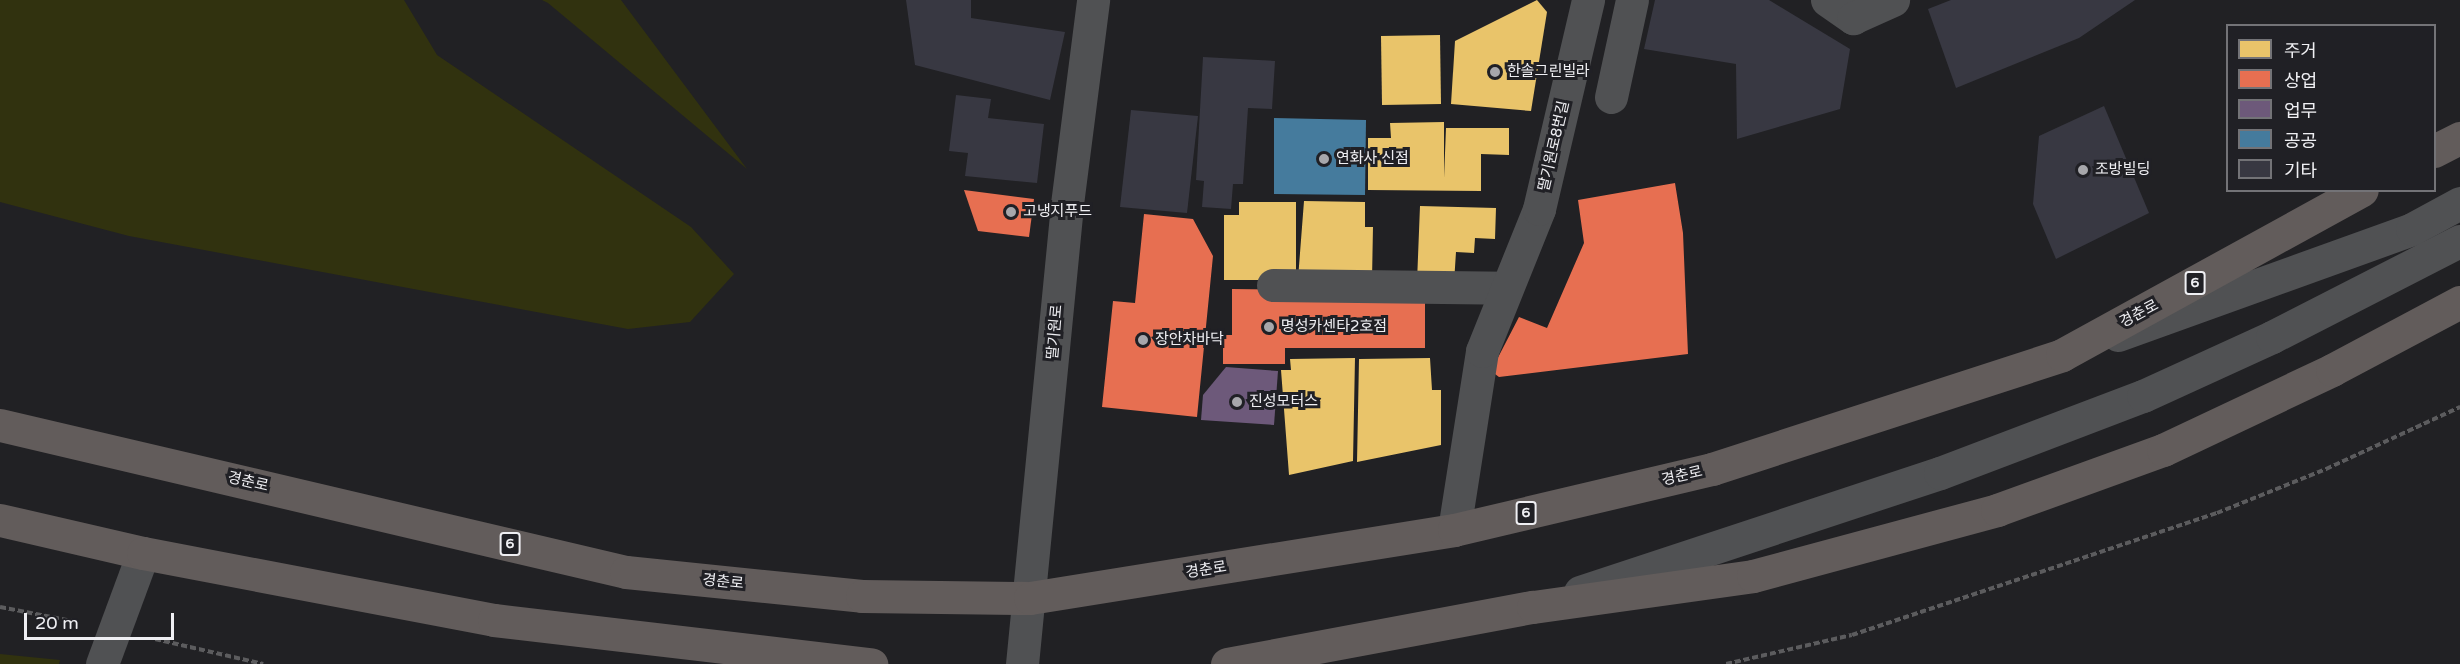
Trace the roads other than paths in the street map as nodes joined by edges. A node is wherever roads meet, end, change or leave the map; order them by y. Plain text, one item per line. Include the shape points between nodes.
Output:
1 (1093, 0) edge
2 (1588, 0) edge
3 (1632, 0) edge
4 (1827, 0) edge
5 (1893, 0) edge
6 (1611, 97) dead end
7 (2460, 138) edge
8 (2436, 150) edge
9 (2358, 192) edge
10 (2460, 203) edge
11 (2460, 241) edge
12 (1273, 285) dead end
13 (1506, 288) junction
14 (2460, 302) edge
15 (2062, 355) junction
16 (0, 425) edge
17 (0, 520) edge
18 (1454, 530) junction
19 (143, 553) junction
20 (1030, 598) junction
21 (1533, 608) junction
22 (759, 658) edge
23 (102, 664) edge
24 (871, 664) edge
25 (1022, 664) edge
26 (1227, 664) edge

1 - 20 street, 딸기원로 via 1067,204
2 - 13 street, 딸기원로8번길 via 1539,209
3 - 6 street
4 - 5 street via 1853,18
7 - 8 main road
9 - 15 main road, 경춘로 / 6
10 - 15 street via 2412,229
11 - 21 street via 2272,337 2143,396 1940,472
12 - 13 street
13 - 18 street, 딸기원로8번길 via 1482,351
14 - 21 main road via 2332,370 2163,450 1997,510 1753,576
15 - 18 main road, 경춘로 / 6 via 1712,469
16 - 20 main road, 경춘로 / 6 via 626,572 862,596
17 - 19 main road
18 - 20 main road, 경춘로 / 6
19 - 22 main road via 494,620
19 - 23 street
20 - 25 street, 딸기원로
21 - 26 main road
22 - 24 main road

